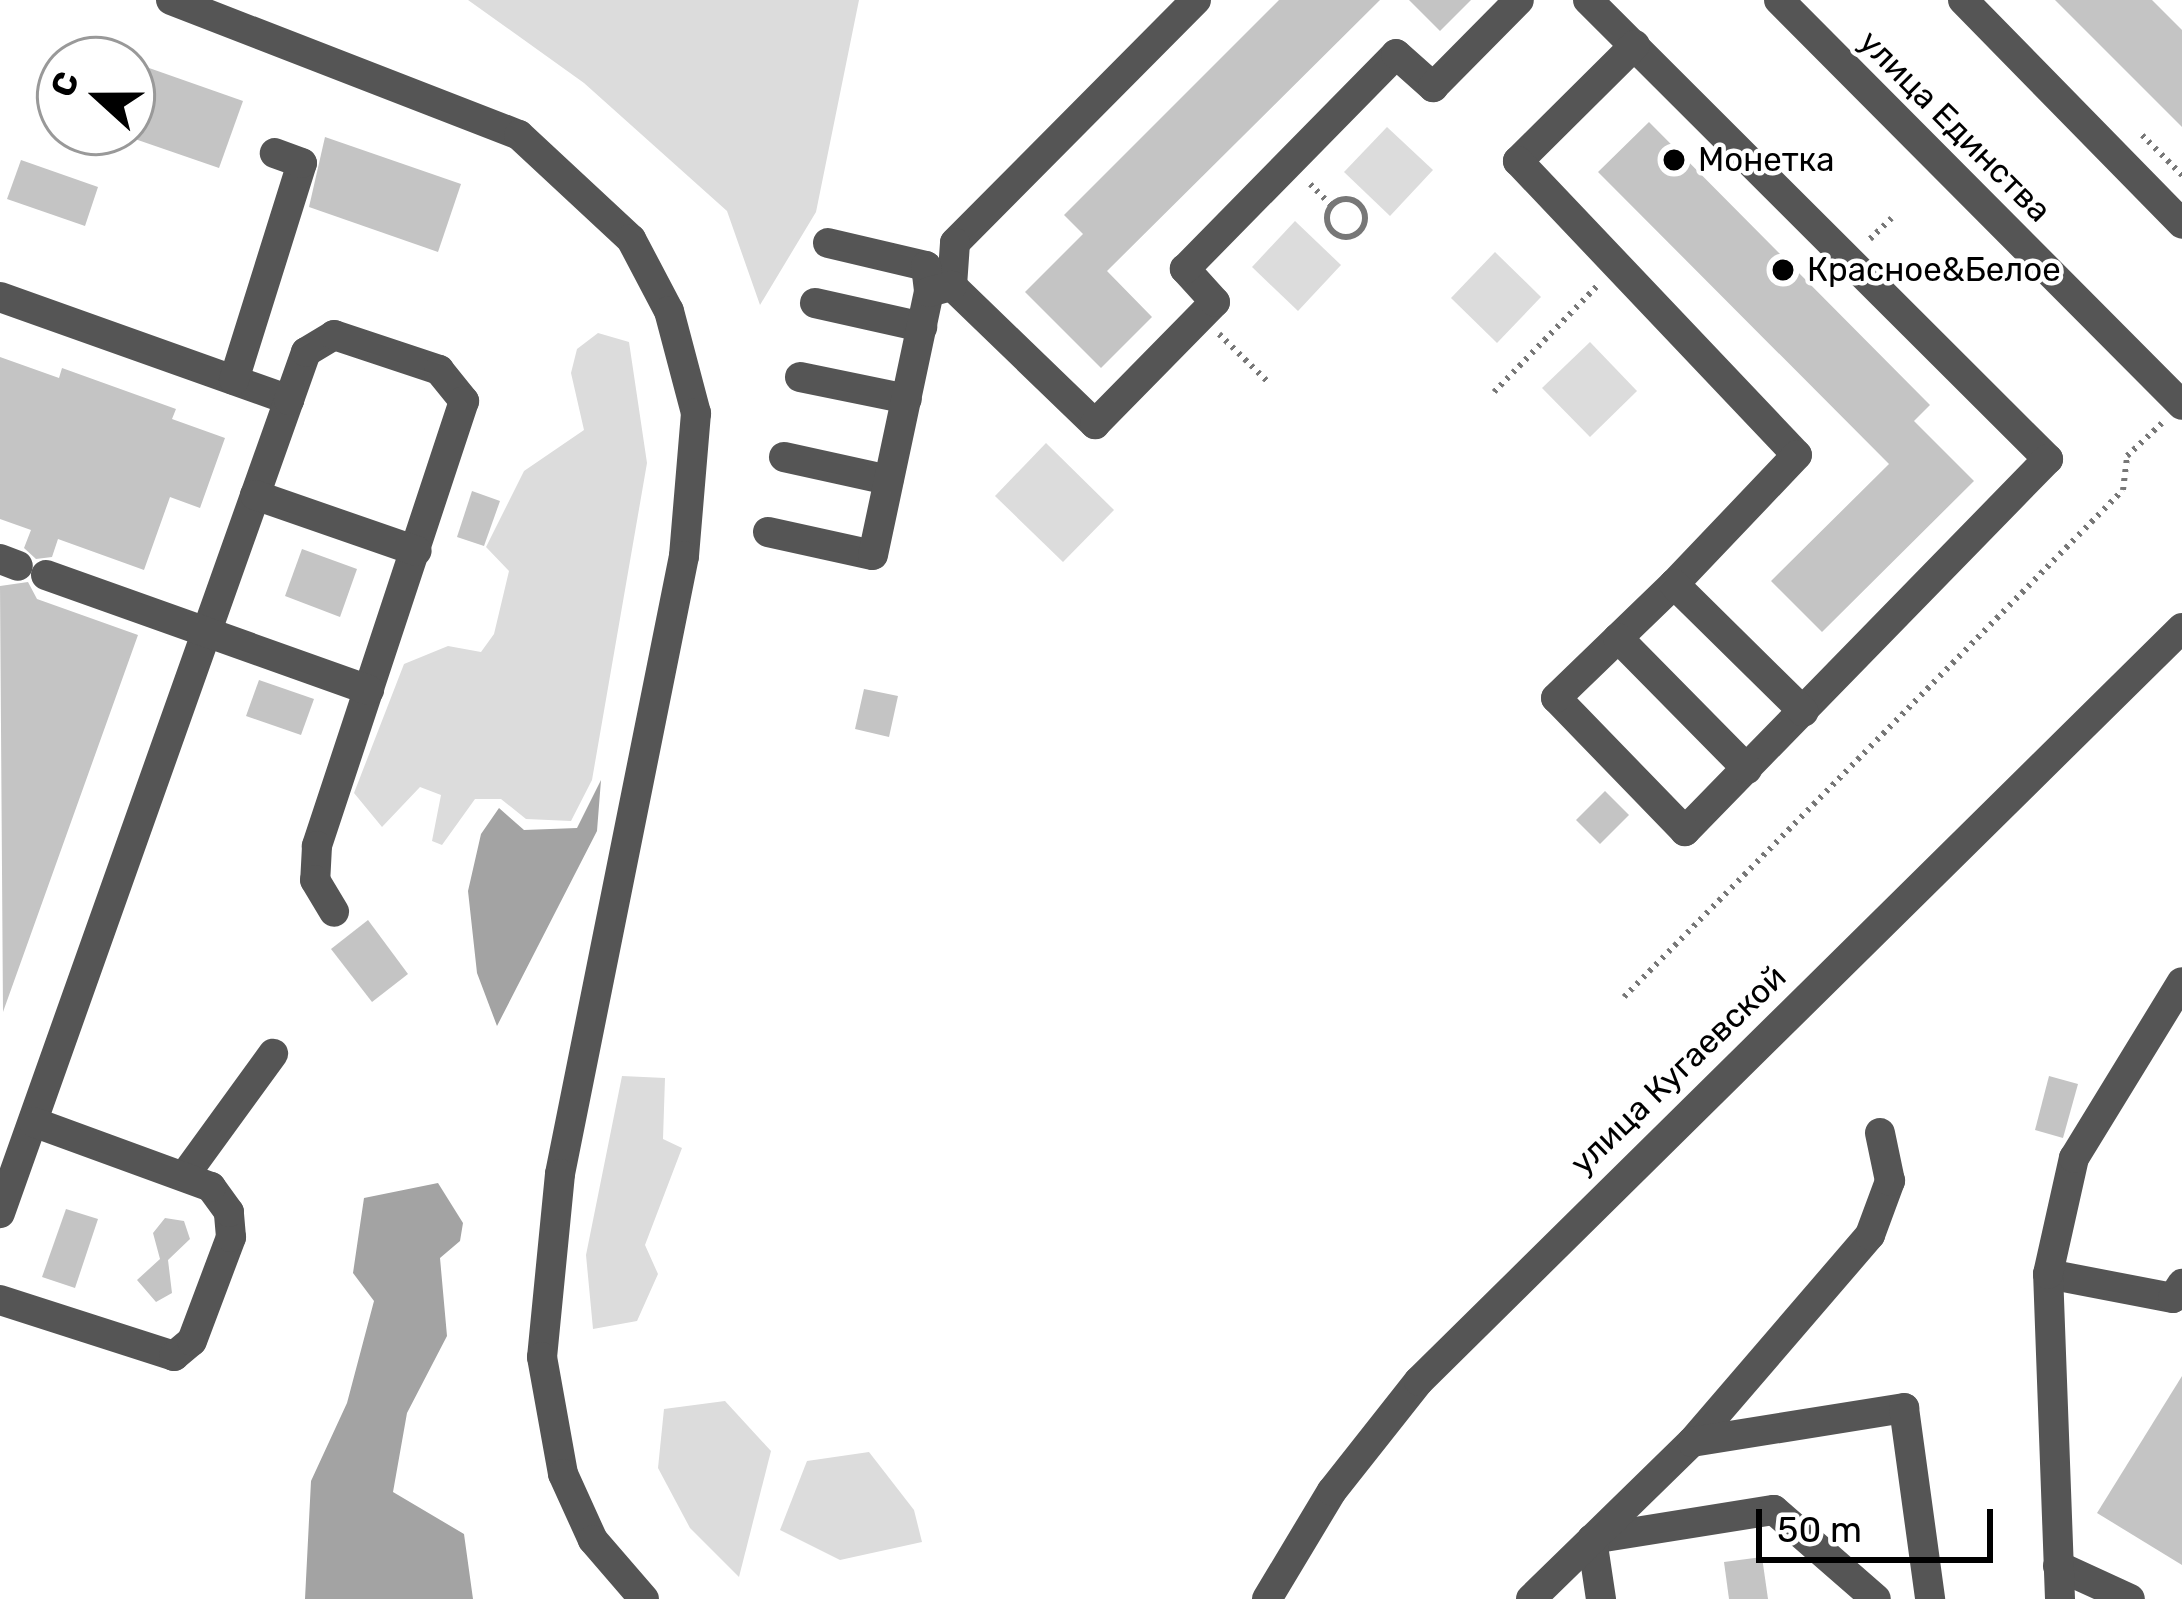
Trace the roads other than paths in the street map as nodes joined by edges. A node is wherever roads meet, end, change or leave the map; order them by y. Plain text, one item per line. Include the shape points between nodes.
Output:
1 (171, 0) edge
2 (1196, 0) edge
3 (1519, 0) edge
4 (1588, 0) edge
5 (1779, 0) edge
6 (1963, 0) edge
7 (1635, 45) junction
8 (275, 153) dead end
9 (2182, 224) edge
10 (828, 243) dead end
11 (940, 289) junction
12 (0, 297) edge
13 (814, 304) dead end
14 (922, 327) junction
15 (800, 377) dead end
16 (234, 380) junction
17 (907, 399) junction
18 (289, 400) junction
19 (2182, 405) edge
20 (784, 457) dead end
21 (889, 480) junction
22 (255, 495) junction
23 (768, 532) dead end
24 (417, 551) junction
25 (21, 567) edge
26 (1674, 584) junction
27 (2182, 628) edge
28 (206, 633) junction
29 (1618, 638) junction
30 (369, 690) junction
31 (1804, 712) junction
32 (1748, 769) junction
33 (334, 912) dead end
34 (2182, 982) edge
35 (272, 1054) dead end
36 (33, 1122) junction
37 (1880, 1132) dead end
38 (185, 1175) junction
39 (0, 1214) edge
40 (2048, 1274) junction
41 (2182, 1284) edge
42 (0, 1300) edge
43 (1692, 1442) junction
44 (1592, 1539) junction
45 (2058, 1566) junction
46 (1930, 1598) edge
47 (644, 1599) edge
48 (1267, 1599) edge
49 (1531, 1599) edge
50 (1601, 1599) edge
51 (1876, 1599) edge
52 (1916, 1599) edge
53 (2060, 1599) edge
54 (2130, 1599) edge

1 - 47 street via 519,135 631,239 669,311 696,413 684,556 560,1174 542,1357 563,1474 593,1540
2 - 11 street via 955,243
3 - 11 street via 1432,87 1396,54 1186,269 1215,302 1095,424
4 - 7 street
5 - 19 street, улица Единства
6 - 9 street
7 - 26 street via 1518,161 1797,455
7 - 31 street via 2048,459
8 - 16 street via 302,163
10 - 11 street via 926,266
11 - 14 street
12 - 16 street
13 - 14 street
14 - 17 street
15 - 17 street
16 - 18 street
17 - 21 street
18 - 22 street
18 - 24 street via 306,352 334,335 439,370 456,386 462,421
20 - 21 street
21 - 23 street via 873,555
22 - 24 street
22 - 28 street
24 - 30 street
25 - 28 street
26 - 29 street
26 - 31 street
27 - 48 street, улица Кугаевской via 1419,1381 1331,1491
28 - 30 street
28 - 36 street
29 - 32 street
29 - 32 street via 1556,698 1685,831
30 - 33 street via 317,846 315,880
31 - 32 street
34 - 40 street via 2074,1158
35 - 38 street
36 - 38 street
36 - 39 street
37 - 43 street via 1890,1181 1870,1235
38 - 42 street via 211,1187 229,1212 231,1237 192,1341 174,1356
40 - 41 street via 2173,1298
40 - 45 street
43 - 44 street
43 - 46 street via 1904,1408
44 - 49 street
44 - 50 street
44 - 51 street via 1774,1510
45 - 53 street
45 - 54 street
46 - 52 street

